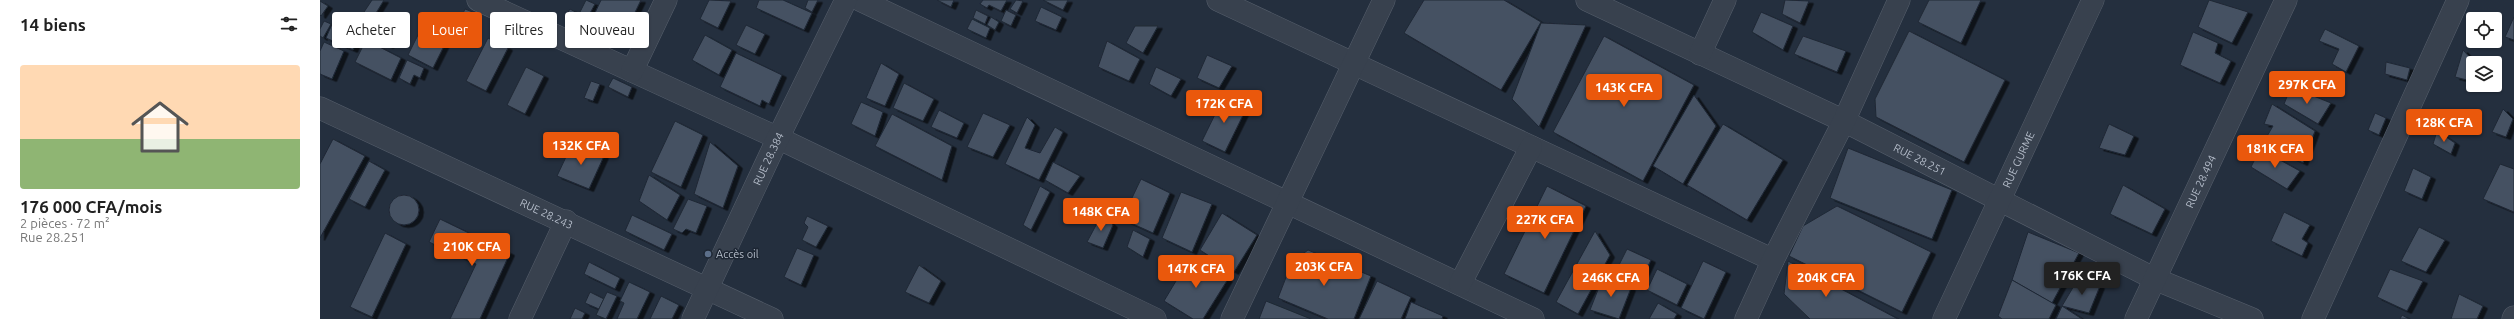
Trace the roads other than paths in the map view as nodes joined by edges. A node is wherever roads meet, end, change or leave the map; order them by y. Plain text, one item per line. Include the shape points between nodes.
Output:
1 (478, 0) edge
2 (666, 0) edge
3 (846, 0) edge
4 (860, 0) edge
5 (1218, 0) edge
6 (1384, 0) edge
7 (1587, 0) edge
8 (1725, 0) edge
9 (1899, 0) edge
10 (2093, 0) edge
11 (2286, 0) edge
12 (2458, 0) edge
13 (1700, 54) junction
14 (1354, 64) junction
15 (632, 71) junction
16 (320, 108) edge
17 (1844, 121) junction
18 (778, 138) junction
19 (1531, 147) junction
20 (1998, 200) junction
21 (1287, 202) junction
22 (566, 221) junction
23 (1773, 260) junction
24 (2155, 279) junction
25 (1460, 284) junction
26 (708, 288) junction
27 (520, 319) edge
28 (693, 319) edge
29 (772, 319) edge
30 (1155, 319) edge
31 (1232, 319) edge
32 (1533, 319) edge
33 (1746, 319) edge
34 (1944, 319) edge
35 (2136, 319) edge
36 (2252, 319) edge
37 (2313, 319) edge

1 - 15 street
2 - 15 street
3 - 18 street, RUE 28.384
4 - 21 street
5 - 14 street
6 - 14 street
7 - 13 street, RUE 28.251
8 - 13 street
9 - 17 street
10 - 20 street, RUE GURME
11 - 24 street, RUE 28.494
12 - 37 street
13 - 17 street, RUE 28.251
14 - 19 street
14 - 21 street
15 - 18 street
16 - 22 street, RUE 28.243
17 - 20 street, RUE 28.251
17 - 23 street
18 - 26 street, RUE 28.384
18 - 30 street
19 - 23 street
19 - 25 street
20 - 24 street, RUE 28.251
20 - 34 street, RUE GURME
21 - 25 street
21 - 31 street
22 - 26 street, RUE 28.243
22 - 27 street
23 - 33 street
24 - 35 street, RUE 28.494
24 - 36 street, RUE 28.251
25 - 32 street
26 - 28 street, RUE 28.384
26 - 29 street, RUE 28.243

